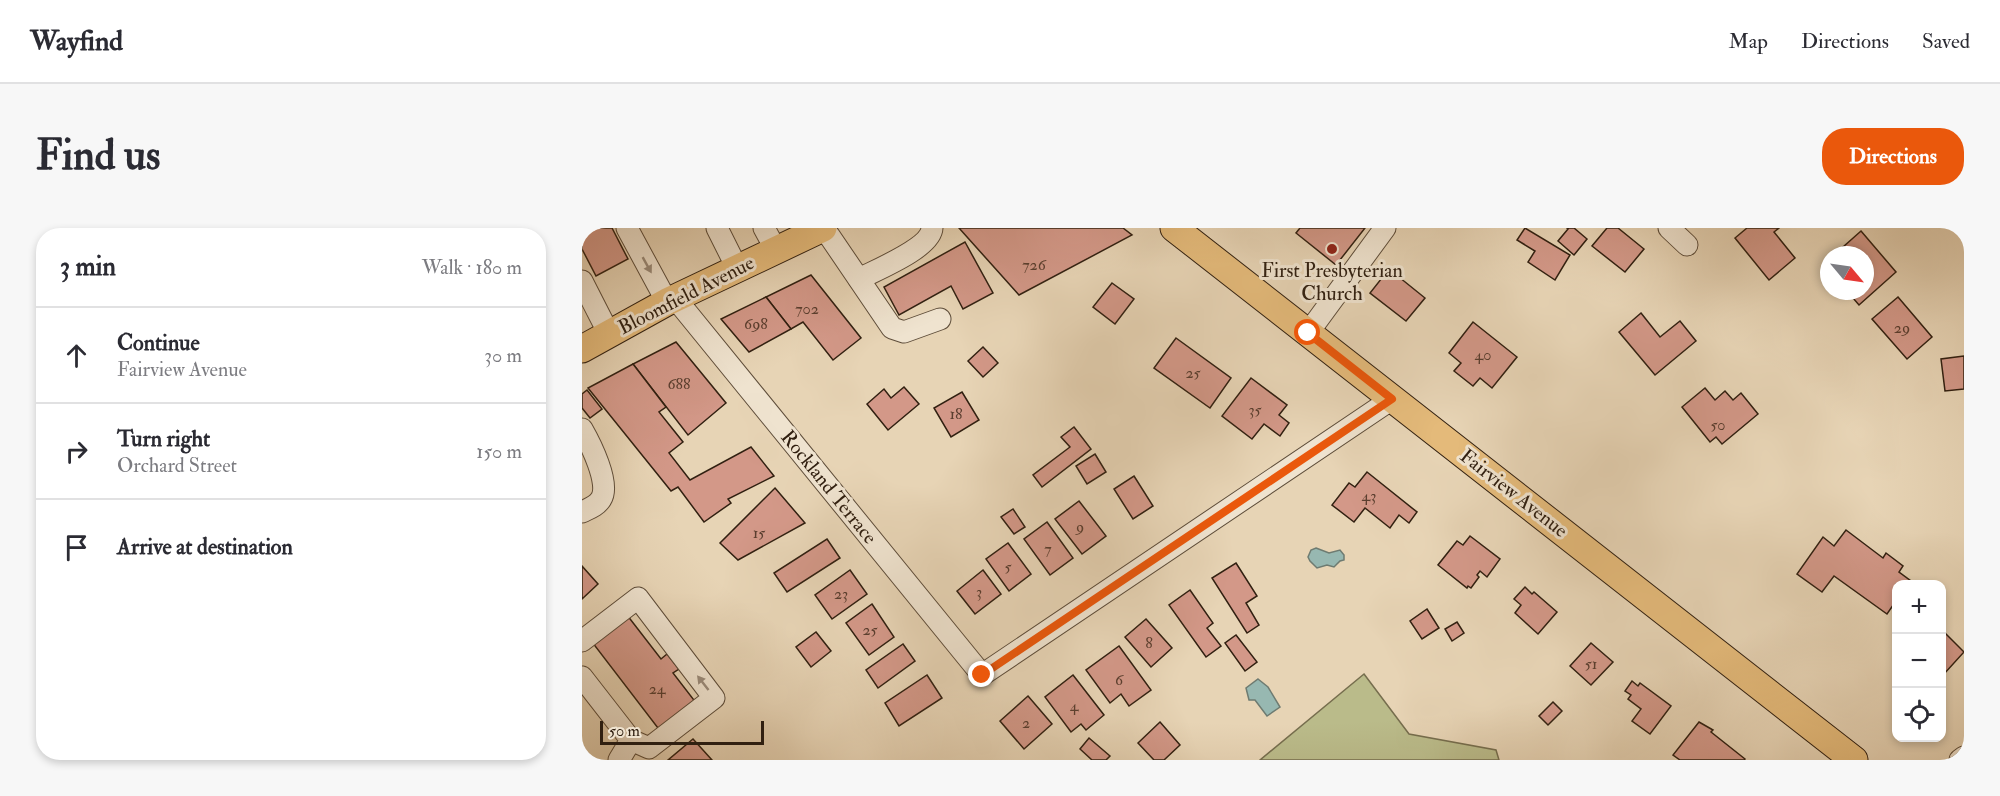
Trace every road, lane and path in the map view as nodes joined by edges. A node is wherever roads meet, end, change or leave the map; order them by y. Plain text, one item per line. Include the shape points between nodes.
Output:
1 (627, 228) edge
2 (717, 228) edge
3 (824, 228) edge
4 (932, 228) edge
5 (1173, 228) edge
6 (1385, 228) edge
7 (1669, 228) edge
8 (770, 239) edge
9 (1687, 245) dead end
10 (737, 268) junction
11 (859, 279) junction
12 (582, 281) edge
13 (671, 300) junction
14 (940, 319) dead end
15 (1308, 333) junction
16 (609, 334) junction
17 (582, 349) edge
18 (1392, 399) junction
19 (582, 429) edge
20 (582, 513) edge
21 (582, 641) edge
22 (582, 677) edge
23 (631, 740) junction
24 (1964, 756) edge
25 (619, 760) edge
26 (1854, 760) edge
27 (1960, 760) edge

1 -> 13 street, Rockland Terrace
2 - 10 street
3 - 8 main road, Bloomfield Avenue
3 - 11 street
4 - 11 street via 932,234 920,246
5 - 15 main road, Fairview Avenue
6 - 15 street
7 - 9 street
8 - 10 main road, Bloomfield Avenue
10 - 13 main road, Bloomfield Avenue
11 - 14 street via 892,328 904,332
12 - 16 street
13 - 16 main road, Bloomfield Avenue
13 - 18 street, Rockland Terrace via 982,675
15 - 18 main road, Fairview Avenue
16 - 17 main road, Bloomfield Avenue
18 - 26 main road, Fairview Avenue
19 - 20 street via 604,486 602,499
23 -> 21 street via 649,748 714,698 638,598
22 - 23 street
23 - 25 street
24 - 27 street

